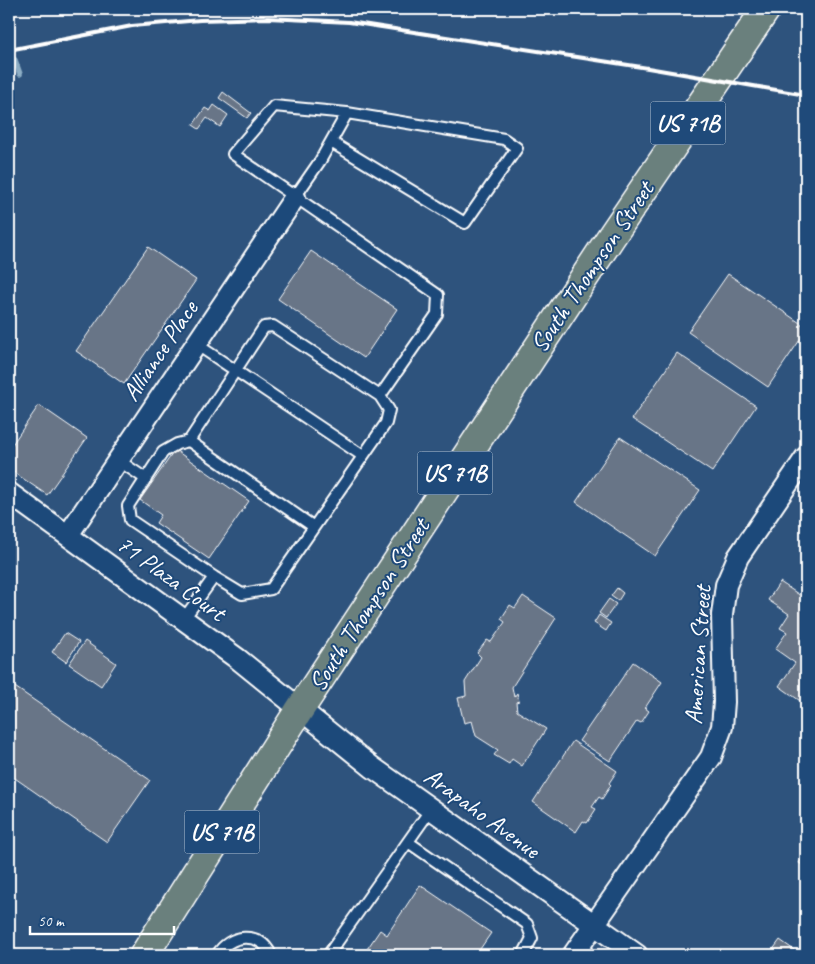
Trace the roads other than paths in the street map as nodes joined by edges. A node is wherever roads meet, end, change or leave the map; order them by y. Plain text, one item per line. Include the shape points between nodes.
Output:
1 (766, 9) edge
2 (347, 112) junction
3 (331, 142) junction
4 (295, 197) junction
5 (196, 344) junction
6 (236, 370) junction
7 (380, 396) junction
8 (189, 441) junction
9 (363, 456) junction
10 (806, 457) edge
11 (118, 460) junction
12 (146, 479) junction
13 (9, 493) edge
14 (314, 527) junction
15 (68, 535) junction
16 (214, 577) junction
17 (183, 620) junction
18 (300, 709) junction
19 (431, 809) junction
20 (408, 842) junction
21 (593, 925) junction
22 (144, 955) edge
23 (217, 955) edge
24 (271, 955) edge
25 (328, 955) edge
26 (523, 955) edge
27 (573, 955) edge
28 (637, 955) edge

1 - 18 highway, South Thompson Street / US 71B via 611,237
2 - 3 lane
2 - 3 lane via 504,139 517,148 465,223
2 - 4 lane via 274,106 234,154
3 - 4 lane
4 - 5 street, Alliance Place
4 - 7 lane via 438,295 437,314
5 - 6 lane
5 - 11 street, Alliance Place
6 - 7 lane via 264,327 273,326
6 - 8 lane
6 - 9 lane
7 - 9 lane via 389,410 386,423
8 - 12 lane via 163,452
8 - 14 lane
9 - 14 lane
10 - 21 street, American Street via 738,557 726,585 722,615 722,727 711,757
11 - 12 lane
11 - 15 street, Alliance Place
12 - 16 lane via 128,506 130,520
13 - 15 street, 71 Plaza Court
14 - 16 lane via 271,589 242,594
15 - 17 street, 71 Plaza Court
16 - 17 lane
17 - 18 street, 71 Plaza Court
18 - 19 street, Arapaho Avenue
18 - 22 highway, South Thompson Street / US 71B
19 - 20 lane
19 - 21 street, Arapaho Avenue
20 - 25 lane
20 - 26 lane via 527,924 532,938
21 - 27 street, American Street
21 - 28 street, Arapaho Avenue
23 - 24 lane via 229,941 247,938 264,945

